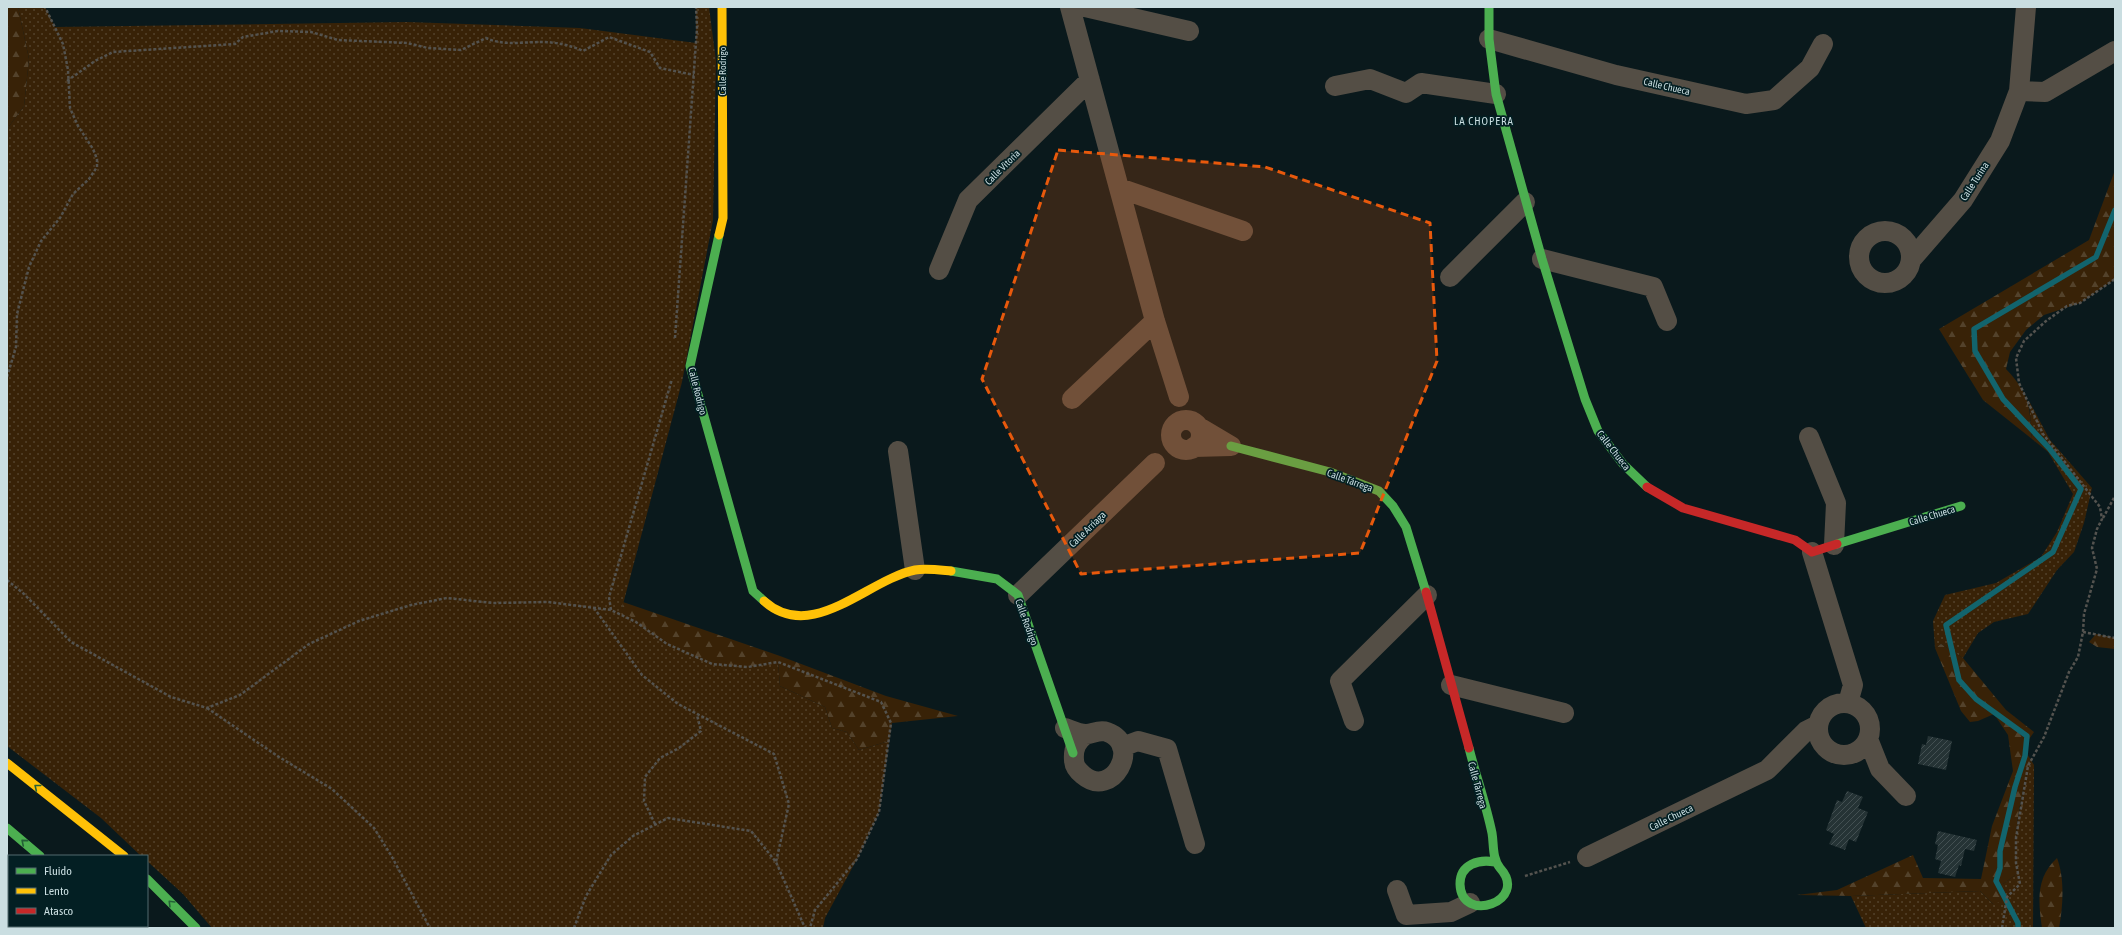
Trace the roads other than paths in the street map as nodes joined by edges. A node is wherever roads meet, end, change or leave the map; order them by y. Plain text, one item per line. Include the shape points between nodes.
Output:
1 (722, 7) edge
2 (1070, 7) edge
3 (1085, 7) edge
4 (1489, 7) edge
5 (2026, 7) edge
6 (1190, 31) dead end
7 (1489, 39) junction
8 (1823, 44) dead end
9 (2115, 51) edge
10 (1090, 80) junction
11 (1335, 86) dead end
12 (2019, 91) junction
13 (1496, 94) junction
14 (1119, 188) junction
15 (1525, 202) junction
16 (1243, 231) dead end
17 (1542, 259) junction
18 (1911, 260) dead end
19 (939, 270) dead end
20 (1450, 277) dead end
21 (1155, 321) junction
22 (1667, 321) dead end
23 (1179, 397) junction
24 (1072, 399) dead end
25 (1196, 424) junction
26 (1172, 430) junction
27 (1809, 437) dead end
28 (1231, 446) junction
29 (1189, 448) junction
30 (898, 451) dead end
31 (1155, 463) junction
32 (1961, 506) dead end
33 (1834, 545) junction
34 (1812, 552) junction
35 (915, 570) junction
36 (1018, 595) junction
37 (1427, 595) junction
38 (1451, 685) junction
39 (1848, 703) junction
40 (1564, 712) dead end
41 (1354, 721) dead end
42 (1818, 725) junction
43 (1065, 728) junction
44 (1086, 734) junction
45 (1868, 739) junction
46 (1122, 747) junction
47 (1073, 753) junction
48 (7, 763) edge
49 (1906, 796) dead end
50 (67, 812) junction
51 (7, 828) edge
52 (1195, 844) dead end
53 (39, 855) edge
54 (108, 855) edge
55 (123, 855) edge
56 (1587, 857) road end
57 (1495, 862) junction
58 (148, 880) edge
59 (1397, 890) dead end
60 (1470, 903) junction
61 (196, 928) edge

1 - 35 main road, Calle Rodrigo via 723,218 690,366 753,591 774,610 800,616 832,610 878,584
2 - 10 street
3 - 6 street
4 - 7 main road, Calle Chueca
5 - 12 street, Calle Turina
7 - 8 street, Calle Chueca via 1616,75 1746,104 1774,100 1810,68
7 - 13 main road, Calle Chueca
9 - 12 street via 2045,92
10 - 14 street
10 - 19 street, Calle Vitoria via 968,200
11 - 13 street via 1370,79 1406,93 1421,83
12 - 18 street, Calle Turina via 2000,141 1963,200
13 - 15 main road, Calle Chueca
14 - 16 street
14 - 21 street
15 - 17 main road, Calle Chueca
15 - 20 street
17 - 22 street via 1653,287
17 - 34 main road, Calle Chueca via 1585,399 1598,431 1623,464 1649,488 1683,508 1795,540
21 - 23 street
21 - 24 street
23 - 25 street
23 - 26 street
25 - 26 street via 1182,420
25 - 28 street, Calle Tárrega
25 - 29 street via 1201,438
26 - 29 street via 1175,445
26 - 31 street, Calle Arriaga
27 - 33 street via 1836,504
28 - 29 street, Calle Tárrega
28 - 37 main road, Calle Tárrega via 1330,472 1379,491 1393,506 1406,527
29 - 31 street, Calle Arriaga
30 - 35 street
31 - 36 street, Calle Arriaga
32 - 33 main road, Calle Chueca
33 - 34 main road, Calle Chueca
34 - 39 street via 1853,685
35 - 36 main road, Calle Rodrigo via 943,570 996,580
36 - 43 main road, Calle Rodrigo
37 - 38 main road, Calle Tárrega
37 - 41 street via 1340,681
38 - 40 street
38 - 57 main road, Calle Tárrega via 1492,834
39 - 42 street, Calle Chueca via 1828,708
39 - 45 street via 1856,706 1866,716
42 - 45 street via 1822,743 1836,754 1846,755 1855,752
42 - 56 street, Calle Chueca via 1806,732 1767,770
43 - 44 street
43 - 47 main road, Calle Rodrigo
44 - 46 street via 1107,732 1116,738
44 - 47 street via 1080,739
45 - 49 street via 1880,769
46 - 47 street, Calle Rodrigo via 1124,758 1120,768 1114,776 1105,780 1095,781 1086,778 1074,763
46 - 52 street via 1138,741 1167,749
50 -> 48 main road
50 - 54 main road
50 - 55 main road
53 -> 51 main road
57 - 60 main road via 1477,860 1463,871 1460,888
57 - 60 main road, Calle Tárrega via 1501,867 1507,881 1502,898 1496,904 1487,907 1478,907
61 -> 58 main road
59 - 60 street via 1406,915 1451,912

